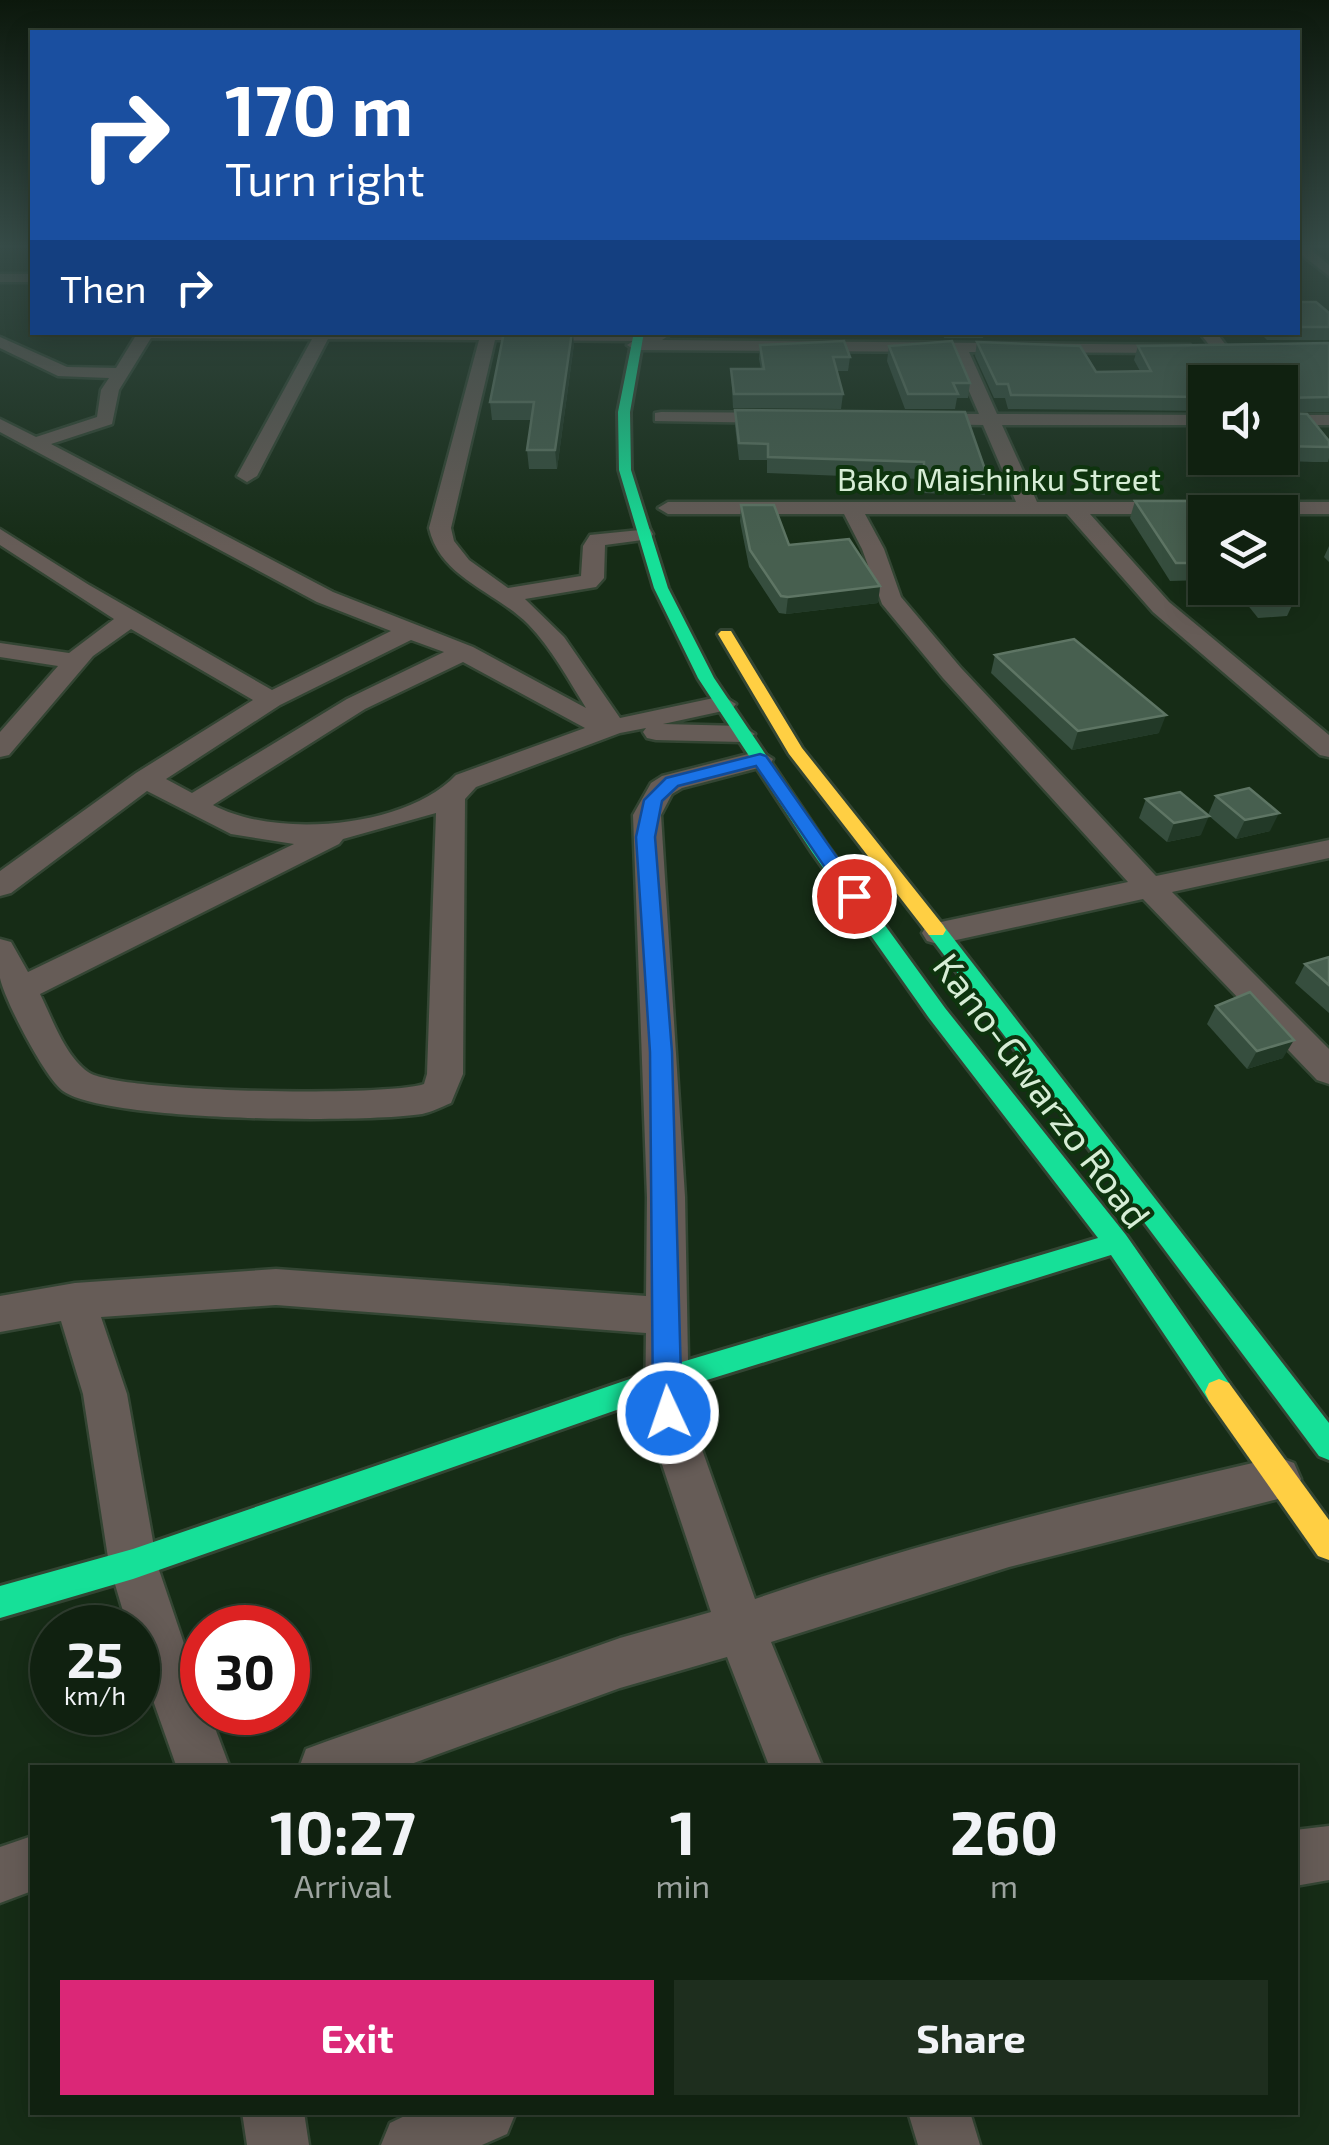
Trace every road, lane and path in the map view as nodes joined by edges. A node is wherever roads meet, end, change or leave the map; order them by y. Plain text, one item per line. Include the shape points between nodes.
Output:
1 (11, 347) edge
2 (137, 347) edge
3 (315, 347) edge
4 (486, 347) edge
5 (636, 347) edge
6 (664, 347) edge
7 (951, 347) edge
8 (1228, 347) edge
9 (959, 348) junction
10 (660, 372) dead end
11 (119, 374) junction
12 (660, 408) joint
13 (796, 418) edge
14 (911, 418) edge
15 (988, 419) junction
16 (1188, 420) edge
17 (1298, 420) edge
18 (1329, 420) edge
19 (0, 425) edge
20 (34, 444) junction
21 (662, 445) dead end
22 (247, 476) dead end
23 (663, 478) dead end
24 (668, 508) junction
25 (851, 508) junction
26 (1028, 508) junction
27 (1073, 508) junction
28 (1329, 508) edge
29 (642, 534) junction
30 (680, 534) dead end
31 (2, 540) edge
32 (504, 596) junction
33 (130, 618) junction
34 (717, 618) dead end
35 (408, 632) junction
36 (0, 650) edge
37 (464, 652) junction
38 (75, 661) junction
39 (276, 697) junction
40 (723, 704) junction
41 (325, 722) junction
42 (612, 727) junction
43 (751, 747) junction
44 (0, 749) edge
45 (1329, 749) edge
46 (146, 779) junction
47 (452, 798) junction
48 (193, 805) junction
49 (344, 830) junction
50 (1329, 849) edge
51 (0, 886) edge
52 (1150, 888) junction
53 (938, 933) junction
54 (0, 950) edge
55 (22, 990) junction
56 (1329, 1071) edge
57 (1117, 1242) junction
58 (74, 1301) junction
59 (0, 1314) edge
60 (666, 1316) junction
61 (664, 1380) junction
62 (1329, 1446) edge
63 (1278, 1479) junction
64 (1329, 1545) edge
65 (134, 1564) junction
66 (0, 1602) edge
67 (741, 1628) junction
68 (203, 1765) edge
69 (333, 1765) edge
70 (796, 1765) edge
71 (1329, 1854) edge
72 (1298, 1858) edge
73 (30, 1865) edge
74 (0, 1876) edge
75 (273, 2115) edge
76 (478, 2115) edge
77 (940, 2115) edge
78 (278, 2145) edge
79 (412, 2145) edge
80 (949, 2145) edge

1 - 11 street via 64,372
2 - 11 street
3 - 22 street
4 - 32 street via 440,541
5 - 29 main road, Kano-Gwarzo Road via 623,445
6 - 10 main road
7 - 9 street
8 - 9 street
9 - 15 street
11 - 20 street via 106,420
12 - 13 street
12 - 21 main road
14 - 15 street
15 - 16 street
15 - 26 street
17 - 18 street
19 - 20 street
20 - 35 street via 325,597
23 - 24 main road
24 - 25 street, Bako Maishinku Street
24 - 30 main road
25 - 26 street, Bako Maishinku Street
25 - 52 street via 890,599
26 - 27 street, Bako Maishinku Street
27 - 28 street, Bako Maishinku Street
27 - 45 street via 1161,607
29 - 32 street via 598,540 588,582
29 - 40 main road, Kano-Gwarzo Road via 682,633
31 - 33 street
32 - 42 street via 528,612 580,673
33 - 38 street
33 - 39 street
34 - 53 main road, Kano-Gwarzo Road via 795,750
35 - 37 street
35 - 39 street
36 - 38 street
37 - 41 street
37 - 42 street
38 - 44 street
39 - 41 street
39 - 46 street
40 - 42 street
40 - 43 main road, Kano-Gwarzo Road
41 - 48 street
42 - 43 street
42 - 47 street via 466,781
43 - 57 main road, Kano-Gwarzo Road via 937,1013
43 - 60 street via 660,789 648,815
46 - 48 street
46 - 51 street
47 - 49 street
47 - 55 street via 445,1074 433,1096 408,1102 198,1102 91,1091 68,1075
48 - 49 street via 265,833
49 - 55 street
50 - 52 street
52 - 53 street
52 - 56 street
53 - 62 main road, Kano-Gwarzo Road
54 - 55 street
57 - 61 main road
57 - 63 main road, Kano-Gwarzo Road
58 - 59 street
58 - 60 street via 276,1287
58 - 65 street via 105,1394
60 - 61 street
61 - 65 main road
61 - 67 street via 683,1464
63 - 64 main road, Kano-Gwarzo Road
63 - 67 street via 1009,1542
65 - 66 main road
65 - 68 street
67 - 69 street via 620,1662
67 - 70 street
71 - 72 street
73 - 74 street
75 - 78 street
76 - 79 street
77 - 80 street

